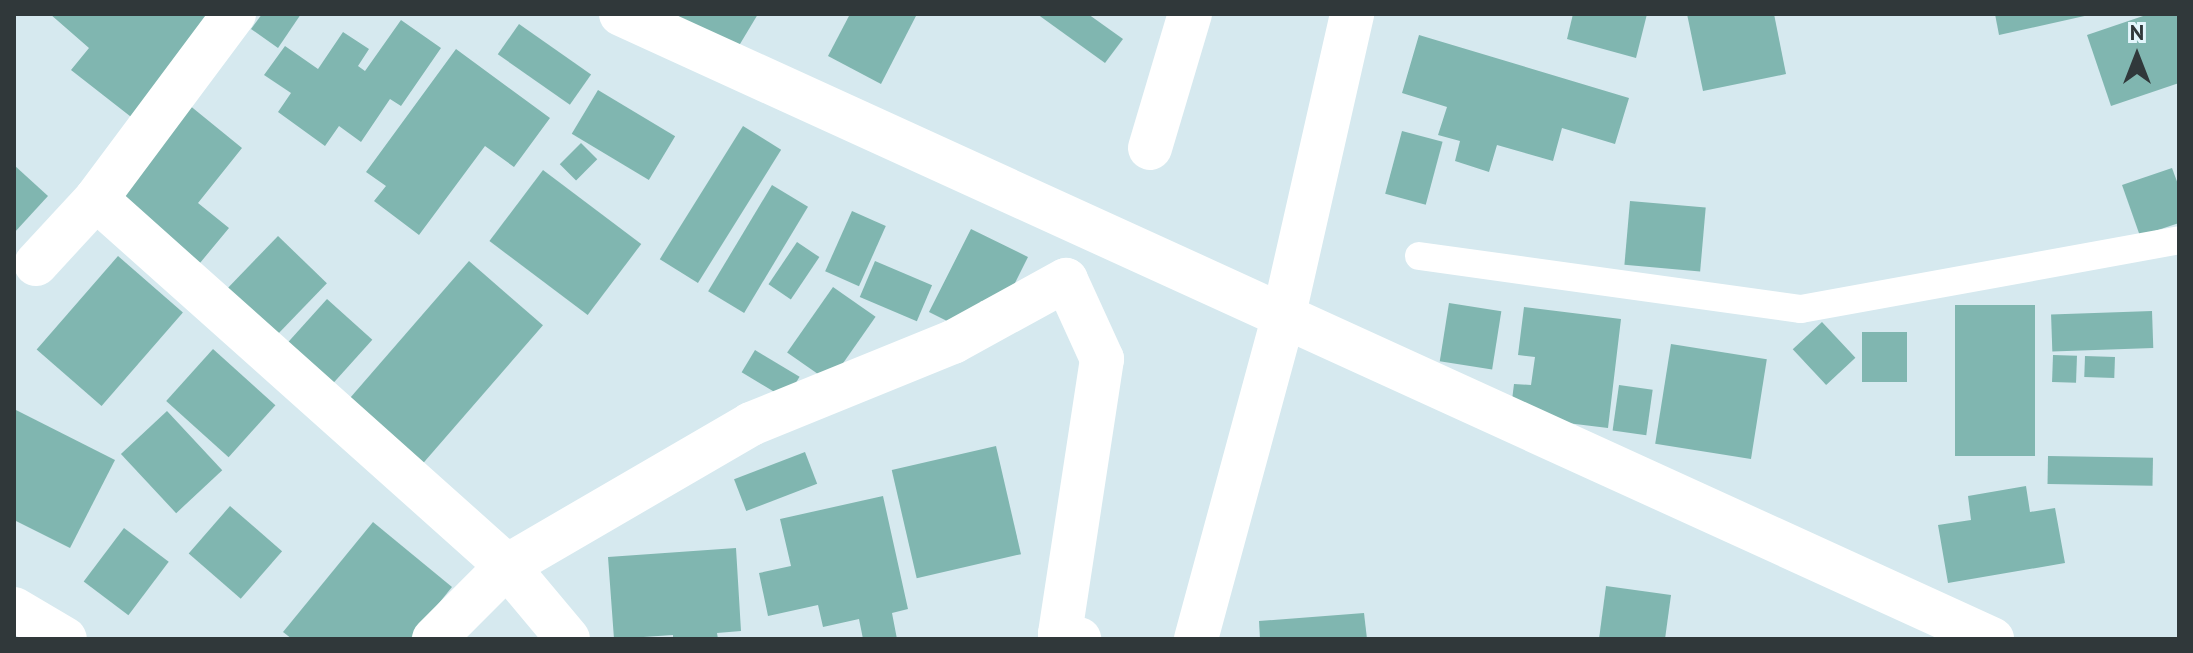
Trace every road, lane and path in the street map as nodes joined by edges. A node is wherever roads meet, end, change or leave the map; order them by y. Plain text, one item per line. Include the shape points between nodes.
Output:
1 (234, 14) edge
2 (621, 14) edge
3 (1190, 14) edge
4 (1352, 14) edge
5 (1150, 148) dead end
6 (96, 199) junction
7 (2179, 240) edge
8 (1419, 256) dead end
9 (36, 264) dead end
10 (1284, 314) junction
11 (507, 566) junction
12 (14, 609) edge
13 (1059, 637) edge
14 (65, 639) edge
15 (434, 639) edge
16 (568, 639) edge
17 (1196, 639) edge
18 (1992, 639) edge

1 - 6 street
2 - 10 street
3 - 5 street
4 - 10 street
6 - 9 street
6 - 11 street
7 - 8 lane via 1801,309
10 - 17 street
10 - 18 street
11 - 13 street via 751,424 953,342 1066,280 1102,359
11 - 15 street
11 - 16 street
12 - 14 street

